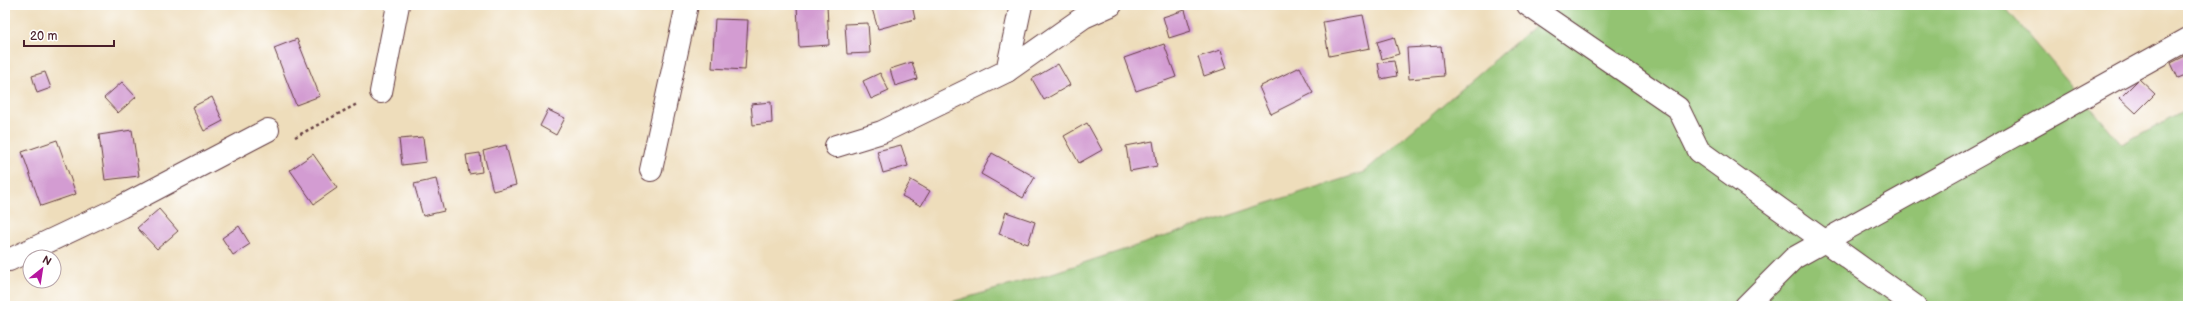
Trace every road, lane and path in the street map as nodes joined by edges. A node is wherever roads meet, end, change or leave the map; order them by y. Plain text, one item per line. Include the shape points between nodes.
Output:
1 (398, 5) edge
2 (688, 5) edge
3 (1021, 5) edge
4 (1111, 5) edge
5 (1528, 5) edge
6 (2188, 39) edge
7 (1007, 70) junction
8 (381, 92) joint
9 (268, 130) joint
10 (836, 146) dead end
11 (651, 170) dead end
12 (1824, 242) junction
13 (5, 259) edge
14 (1746, 306) edge
15 (1915, 306) edge

1 - 8 street
2 - 11 street
3 - 7 street
4 - 7 street via 1084,17
5 - 12 street via 1678,108 1699,151
6 - 12 street
7 - 10 street via 882,132
8 - 9 path via 290,140 264,136
9 - 13 street via 121,207 9,260
12 - 14 street via 1794,258
12 - 15 street

